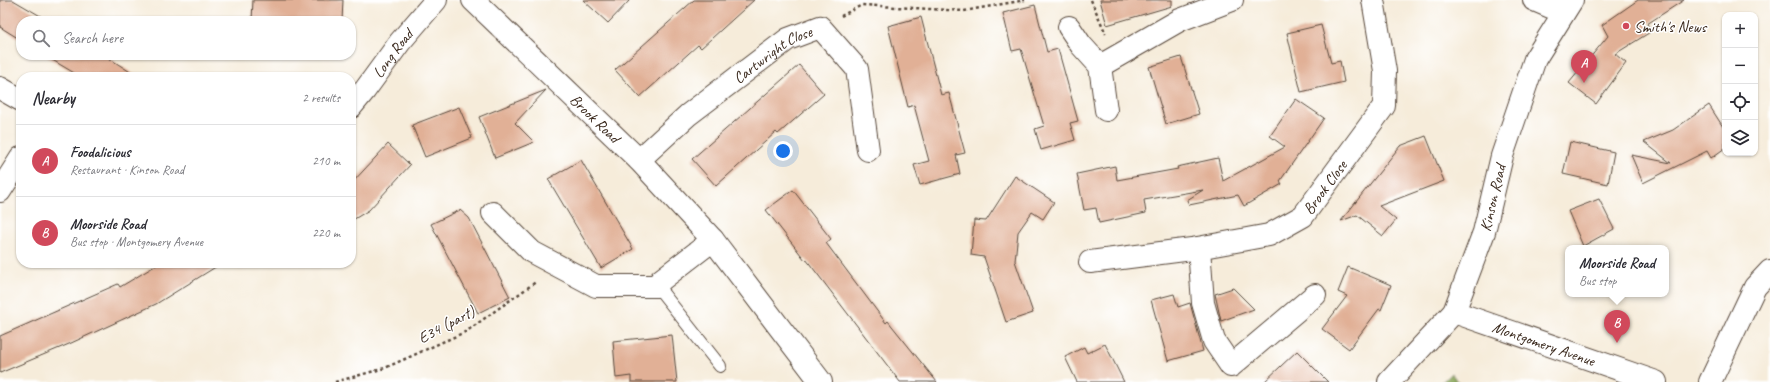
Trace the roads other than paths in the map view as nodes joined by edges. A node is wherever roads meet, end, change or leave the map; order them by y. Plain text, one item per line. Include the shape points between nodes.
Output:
1 (436, 0) edge
2 (473, 0) edge
3 (1232, 0) edge
4 (1373, 0) edge
5 (1534, 0) edge
6 (1567, 6) edge
7 (1069, 27) dead end
8 (1108, 61) junction
9 (0, 88) edge
10 (16, 97) edge
11 (356, 101) edge
12 (1106, 110) dead end
13 (868, 150) dead end
14 (639, 160) junction
15 (16, 166) edge
16 (0, 191) edge
17 (493, 213) dead end
18 (713, 240) junction
19 (1199, 248) junction
20 (1090, 262) dead end
21 (1770, 271) edge
22 (657, 286) junction
23 (1315, 295) dead end
24 (1454, 312) junction
25 (720, 366) dead end
26 (1616, 375) edge
27 (821, 382) edge
28 (1389, 382) edge
29 (1656, 382) edge
30 (1710, 382) edge

1 - 11 street, Long Road via 400,42
2 - 14 street, Brook Road
3 - 8 street via 1180,20
4 - 19 street, Brook Close via 1385,71 1384,106 1303,216 1269,235
5 - 6 street
6 - 24 street, Kinson Road via 1535,59 1502,156 1484,232
7 - 8 street via 1081,45
8 - 12 street
9 - 10 street
13 - 14 street, Cartwright Close via 857,69 820,27 788,39 688,115
14 - 18 street, Brook Road
15 - 16 street
17 - 22 street via 532,252 596,286
18 - 22 street via 661,280
18 - 27 street, Brook Road
19 - 20 street, Brook Close
19 - 23 street via 1203,303 1214,340 1231,366
21 - 30 street via 1755,287
22 - 25 lane
24 - 26 street, Montgomery Avenue
24 - 28 street, Kinson Road
26 - 29 street, Montgomery Avenue

